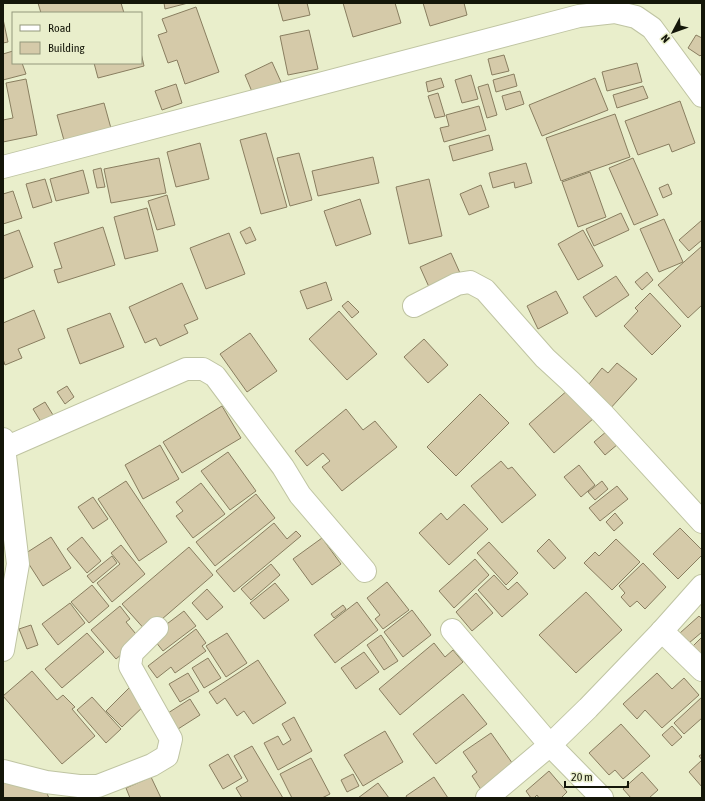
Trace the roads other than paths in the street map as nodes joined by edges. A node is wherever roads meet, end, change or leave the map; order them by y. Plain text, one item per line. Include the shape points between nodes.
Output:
1 (577, 9) edge
2 (702, 96) edge
3 (3, 167) edge
4 (414, 306) dead end
5 (3, 445) edge
6 (702, 522) edge
7 (365, 571) dead end
8 (702, 586) edge
9 (157, 628) dead end
10 (452, 630) dead end
11 (662, 631) junction
12 (3, 650) edge
13 (702, 670) edge
14 (550, 745) junction
15 (3, 771) edge
16 (487, 798) edge
17 (602, 798) edge

1 - 2 street via 615,12 636,17 652,28
1 - 3 street
4 - 6 street via 457,284 470,282 485,290 545,358 602,414
5 - 7 street via 186,369 203,369 215,376 267,443 300,495
5 - 12 street via 18,564
8 - 11 street
9 - 15 street via 132,653 130,666 171,739 167,756 152,765 98,786 46,782
10 - 14 street
11 - 13 street
11 - 14 street
14 - 16 street
14 - 17 street

